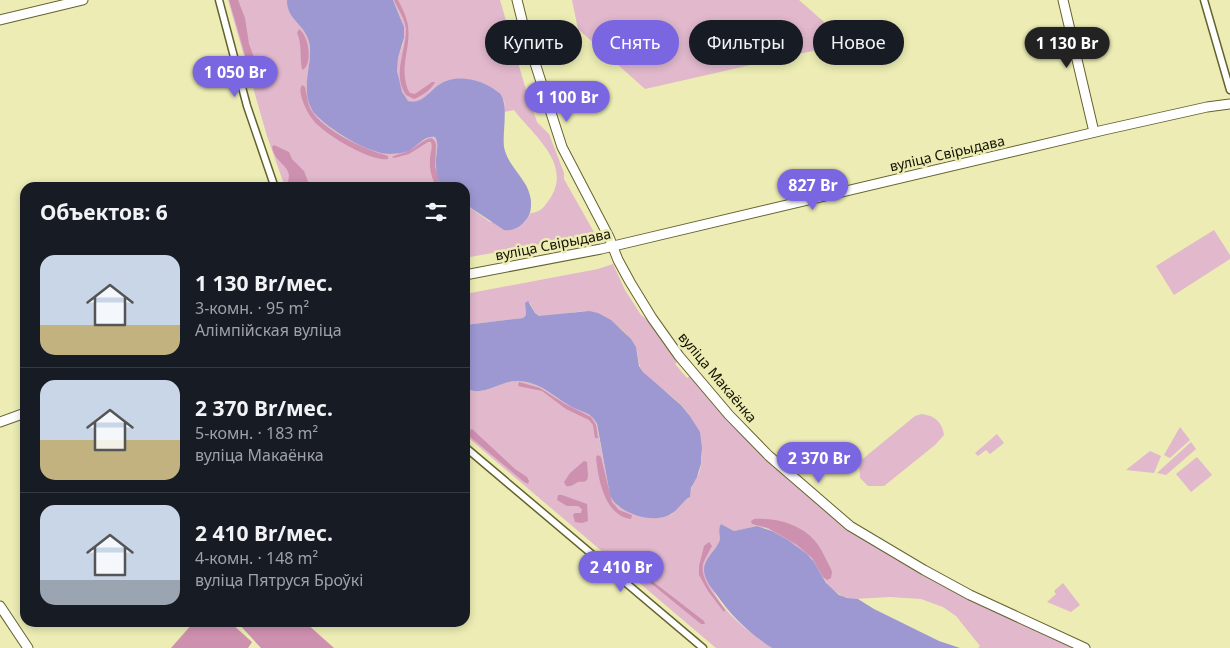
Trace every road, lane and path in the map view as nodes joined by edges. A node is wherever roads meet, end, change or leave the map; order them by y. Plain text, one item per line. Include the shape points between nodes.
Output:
1 (83, 0) edge
2 (219, 0) edge
3 (517, 0) edge
4 (1063, 0) edge
5 (1204, 0) edge
6 (0, 20) edge
7 (1230, 90) edge
8 (1230, 104) edge
9 (1094, 132) junction
10 (273, 182) edge
11 (614, 246) junction
12 (470, 274) edge
13 (20, 415) edge
14 (0, 422) edge
15 (470, 451) edge
16 (0, 606) edge
17 (28, 648) edge
18 (702, 648) edge
19 (1085, 648) edge

1 - 6 street
2 - 10 street via 247,106
3 - 11 street, вуліца Макаёнка via 562,147
4 - 9 street
5 - 7 street
8 - 9 street, вуліца Свірыдава
9 - 11 street, вуліца Свірыдава
11 - 12 street, вуліца Свірыдава
11 - 19 street, вуліца Макаёнка via 618,260 652,318 707,390 769,456 850,526 970,595
13 - 14 street
15 - 18 street
16 - 17 street

